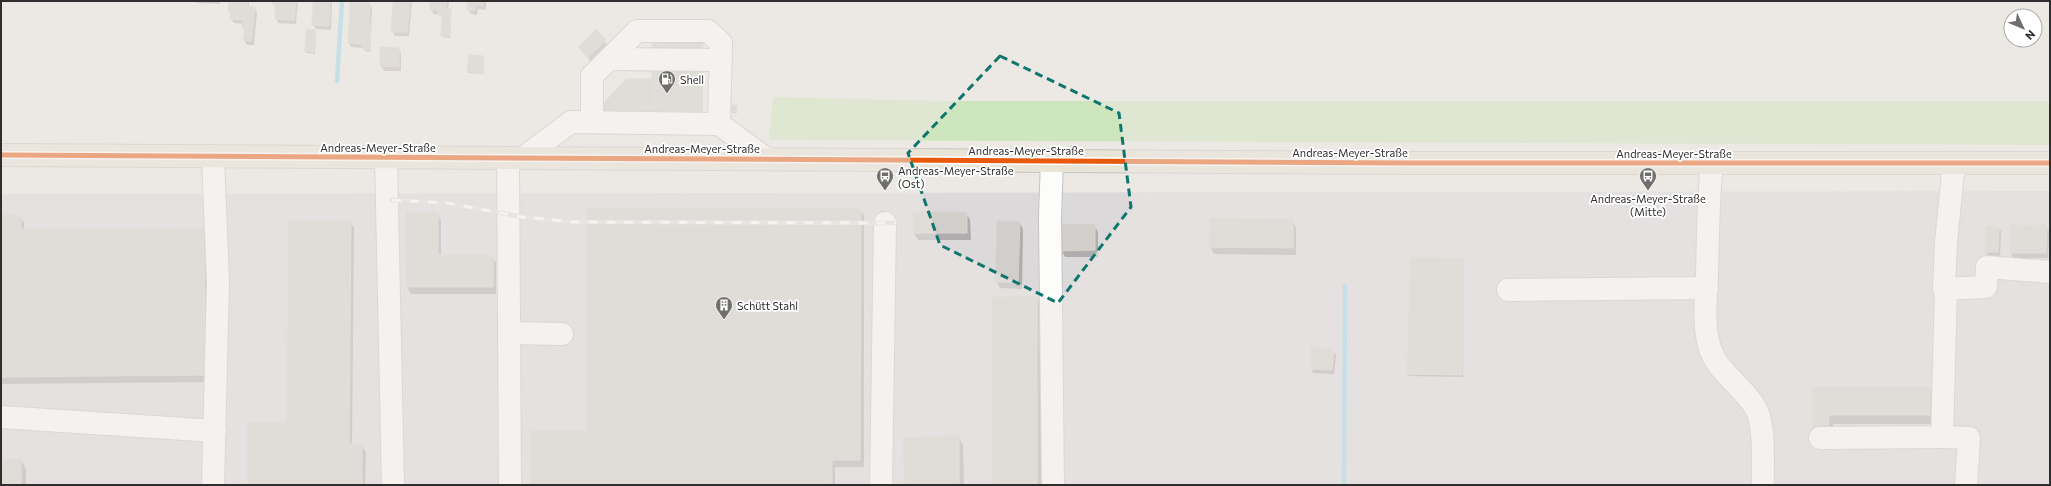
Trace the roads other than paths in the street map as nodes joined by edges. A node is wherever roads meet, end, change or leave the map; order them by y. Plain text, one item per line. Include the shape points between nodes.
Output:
1 (609, 59) junction
2 (721, 60) junction
3 (592, 122) junction
4 (719, 124) junction
5 (1, 155) edge
6 (213, 156) junction
7 (386, 157) junction
8 (516, 158) junction
9 (765, 158) junction
10 (1052, 160) junction
11 (1712, 163) junction
12 (1954, 163) junction
13 (2050, 163) edge
14 (885, 223) dead end
15 (2050, 272) edge
16 (1706, 288) junction
17 (1946, 289) junction
18 (1508, 290) dead end
19 (509, 333) junction
20 (562, 334) dead end
21 (1, 417) edge
22 (215, 431) junction
23 (1942, 437) junction
24 (1820, 438) dead end
25 (213, 485) edge
26 (393, 485) edge
27 (510, 485) edge
28 (881, 485) edge
29 (1054, 485) edge
30 (1763, 485) edge
31 (1966, 485) edge

1 - 2 lane
1 - 2 lane via 638,31 708,31 721,43
1 - 3 lane via 592,76
2 - 4 lane
3 - 4 lane
3 - 8 lane via 571,122
4 - 9 lane
5 - 6 main road, Andreas-Meyer-Straße
6 - 7 main road, Andreas-Meyer-Straße
6 - 22 lane via 218,282
7 - 8 main road, Andreas-Meyer-Straße
7 - 26 lane
8 - 9 main road, Andreas-Meyer-Straße
8 - 19 lane
9 - 10 main road, Andreas-Meyer-Straße
10 - 11 main road, Andreas-Meyer-Straße
10 - 29 lane via 1050,217
11 - 12 main road, Andreas-Meyer-Straße
11 - 16 lane
12 - 13 main road, Andreas-Meyer-Straße
12 - 17 lane via 1946,242
14 - 28 lane
15 - 17 lane via 1986,267 1986,287
16 - 18 lane
16 - 30 lane via 1708,344 1715,361 1747,396 1756,408 1761,422
17 - 23 lane
19 - 20 lane
19 - 27 lane
21 - 22 lane
22 - 25 lane
23 - 24 lane
23 - 31 lane via 1969,438

